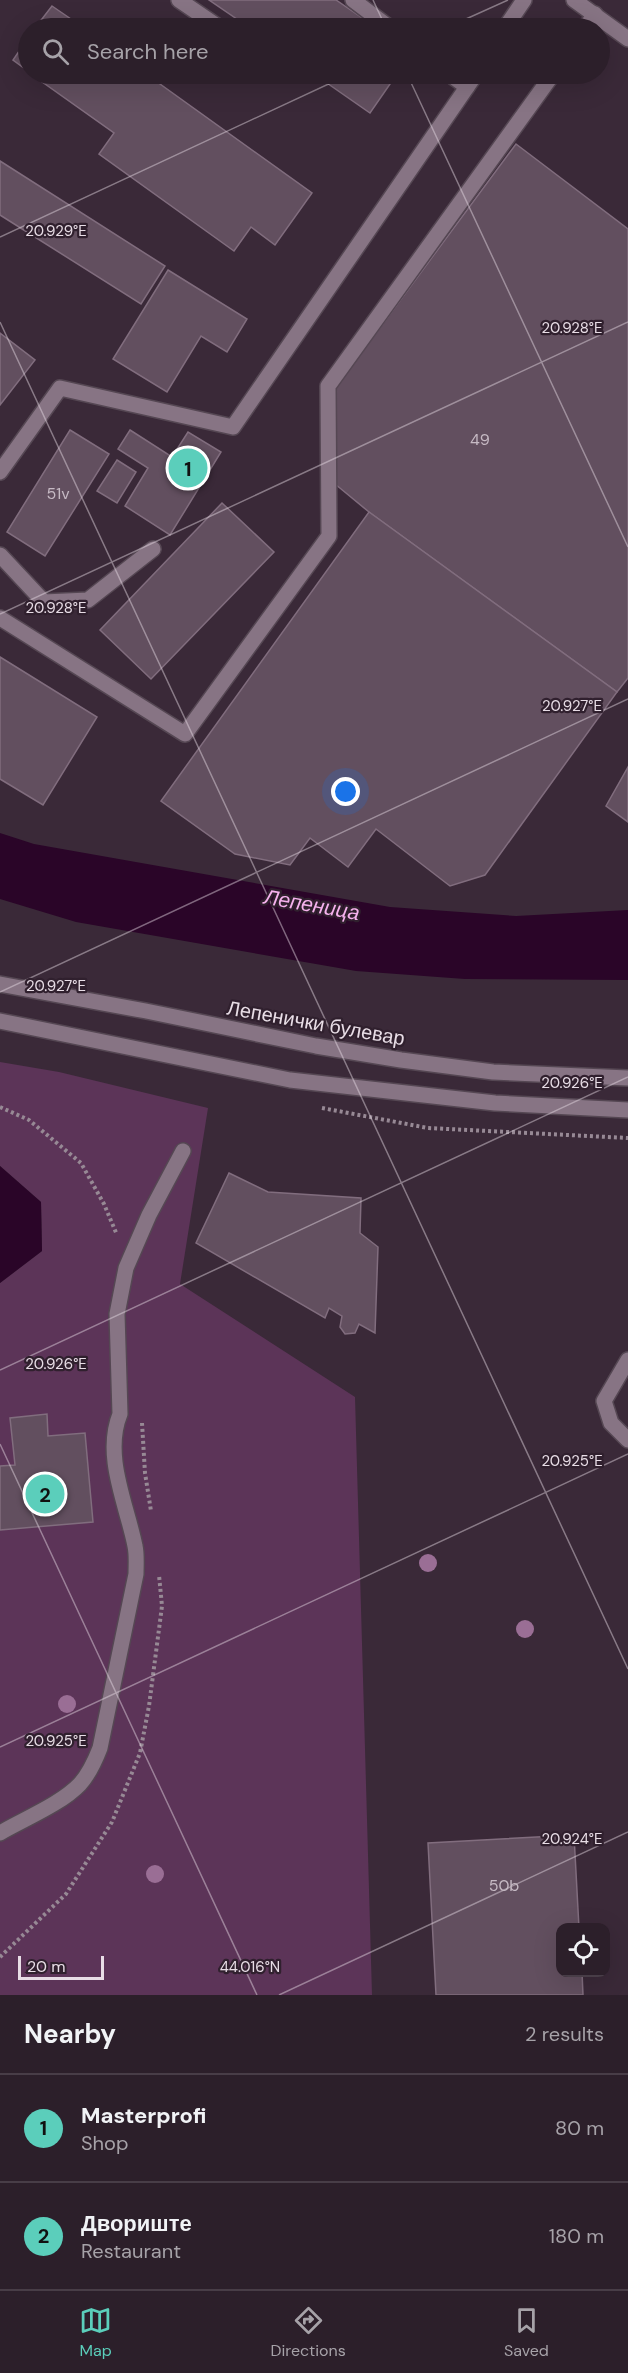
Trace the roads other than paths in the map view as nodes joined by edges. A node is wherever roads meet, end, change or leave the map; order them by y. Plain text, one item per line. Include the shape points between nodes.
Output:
1 (179, 0) edge
2 (353, 0) edge
3 (524, 0) edge
4 (574, 0) edge
5 (595, 14) junction
6 (205, 18) edge
7 (377, 18) edge
8 (512, 18) edge
9 (592, 18) edge
10 (600, 18) edge
11 (610, 25) edge
12 (628, 39) edge
13 (462, 84) edge
14 (468, 84) edge
15 (545, 84) edge
16 (466, 87) junction
17 (0, 472) edge
18 (153, 549) dead end
19 (0, 555) edge
20 (0, 618) edge
21 (0, 984) edge
22 (0, 1021) edge
23 (628, 1078) edge
24 (628, 1110) edge
25 (183, 1150) dead end
26 (628, 1360) edge
27 (628, 1440) edge
28 (0, 1833) edge

1 - 6 main road
2 - 7 main road
3 - 8 main road
4 - 5 main road
5 - 9 main road
5 - 10 main road
11 - 12 main road
13 - 16 main road
14 - 16 main road
15 - 20 main road via 328,386 329,536 185,734
16 - 17 main road via 233,427 60,388
18 - 19 main road via 88,600 45,602
21 - 23 main road, Лепенички булевар via 369,1055 493,1072
22 - 24 main road via 290,1080 495,1103
25 - 28 main road via 126,1268 117,1314 120,1414 115,1428 115,1465 136,1549 136,1574 100,1748 79,1785
26 - 27 main road via 604,1401 611,1423

